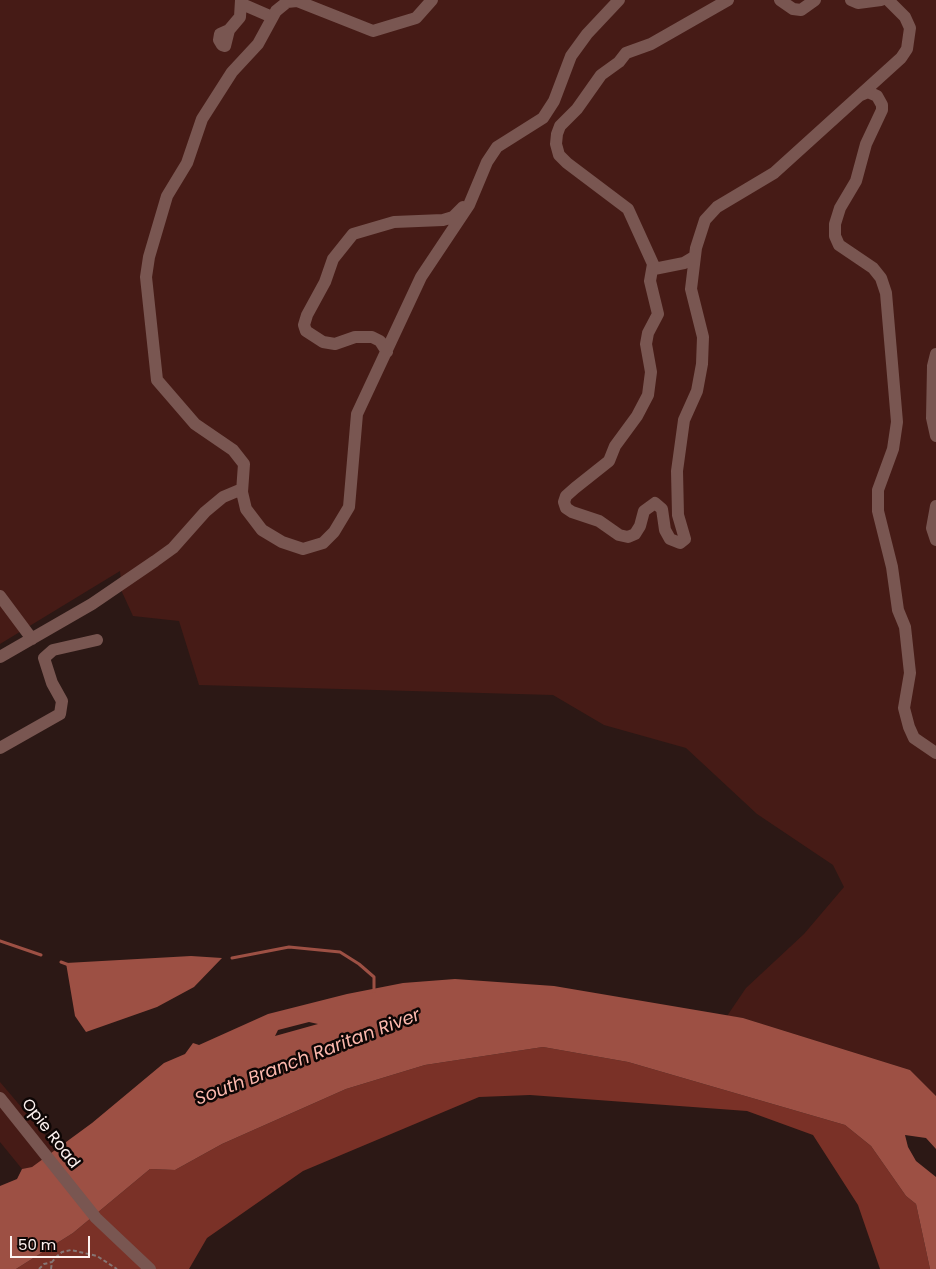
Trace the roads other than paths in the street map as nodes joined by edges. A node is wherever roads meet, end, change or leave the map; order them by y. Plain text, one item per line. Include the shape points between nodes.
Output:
1 (432, 0) edge
2 (619, 0) edge
3 (728, 0) edge
4 (780, 0) edge
5 (815, 0) edge
6 (851, 0) edge
7 (881, 0) edge
8 (888, 0) edge
9 (242, 2) edge
10 (272, 17) junction
11 (229, 30) dead end
12 (861, 95) junction
13 (543, 118) junction
14 (560, 126) junction
15 (481, 177) junction
16 (694, 257) junction
17 (654, 269) junction
18 (387, 352) junction
19 (936, 354) edge
20 (936, 436) edge
21 (242, 488) junction
22 (936, 506) edge
23 (936, 540) edge
24 (0, 596) edge
25 (32, 640) junction
26 (97, 640) dead end
27 (0, 657) edge
28 (0, 748) edge
29 (936, 753) edge
30 (0, 1098) edge
31 (150, 1269) edge

1 - 10 street via 416,18 373,31 297,1 286,2
2 - 13 street via 571,56 554,101
3 - 14 street via 651,44 626,53 601,75 577,109
4 - 5 street via 793,9 801,10
6 - 7 street via 866,3
8 - 12 street via 905,17 910,28 907,49
9 - 10 street
9 - 11 street via 240,18
10 - 21 street via 258,44 232,72 202,119 187,162 167,196 146,277 157,380 194,424 233,450 244,464
12 - 16 street via 774,173 717,207 705,220
12 - 29 street via 868,92 877,96 882,110 866,144 856,180 840,208 835,236 839,245 873,268 886,293 897,422 894,449 878,490 878,511 904,627 910,673 904,708 914,738
13 - 14 street
13 - 15 street via 497,147
14 - 17 street via 556,144 559,154 567,164 628,210
15 - 18 street via 470,205 421,277
15 - 18 street via 461,210 453,216 428,222 394,222 354,234 333,259 304,325 306,331 323,342 335,344 356,337 372,337 380,341
16 - 17 street via 684,263
16 - 17 street via 691,290 701,328 702,358 697,391 684,420 679,448 678,515 686,539 680,543 670,540 662,509 655,503 644,511 635,534 628,538 599,521 572,512 564,502 566,496 609,461 648,395 651,372 646,344 658,314 651,288
18 - 21 street via 357,414 349,507 323,543 304,549 282,542 262,530 246,509
19 - 20 street via 932,418
21 - 25 street via 223,497 205,512 167,552 92,604
22 - 23 street via 932,528
24 - 25 street
25 - 27 street
26 - 28 street via 53,650 44,658 62,701 60,714
30 - 31 street, Opie Road via 96,1218

